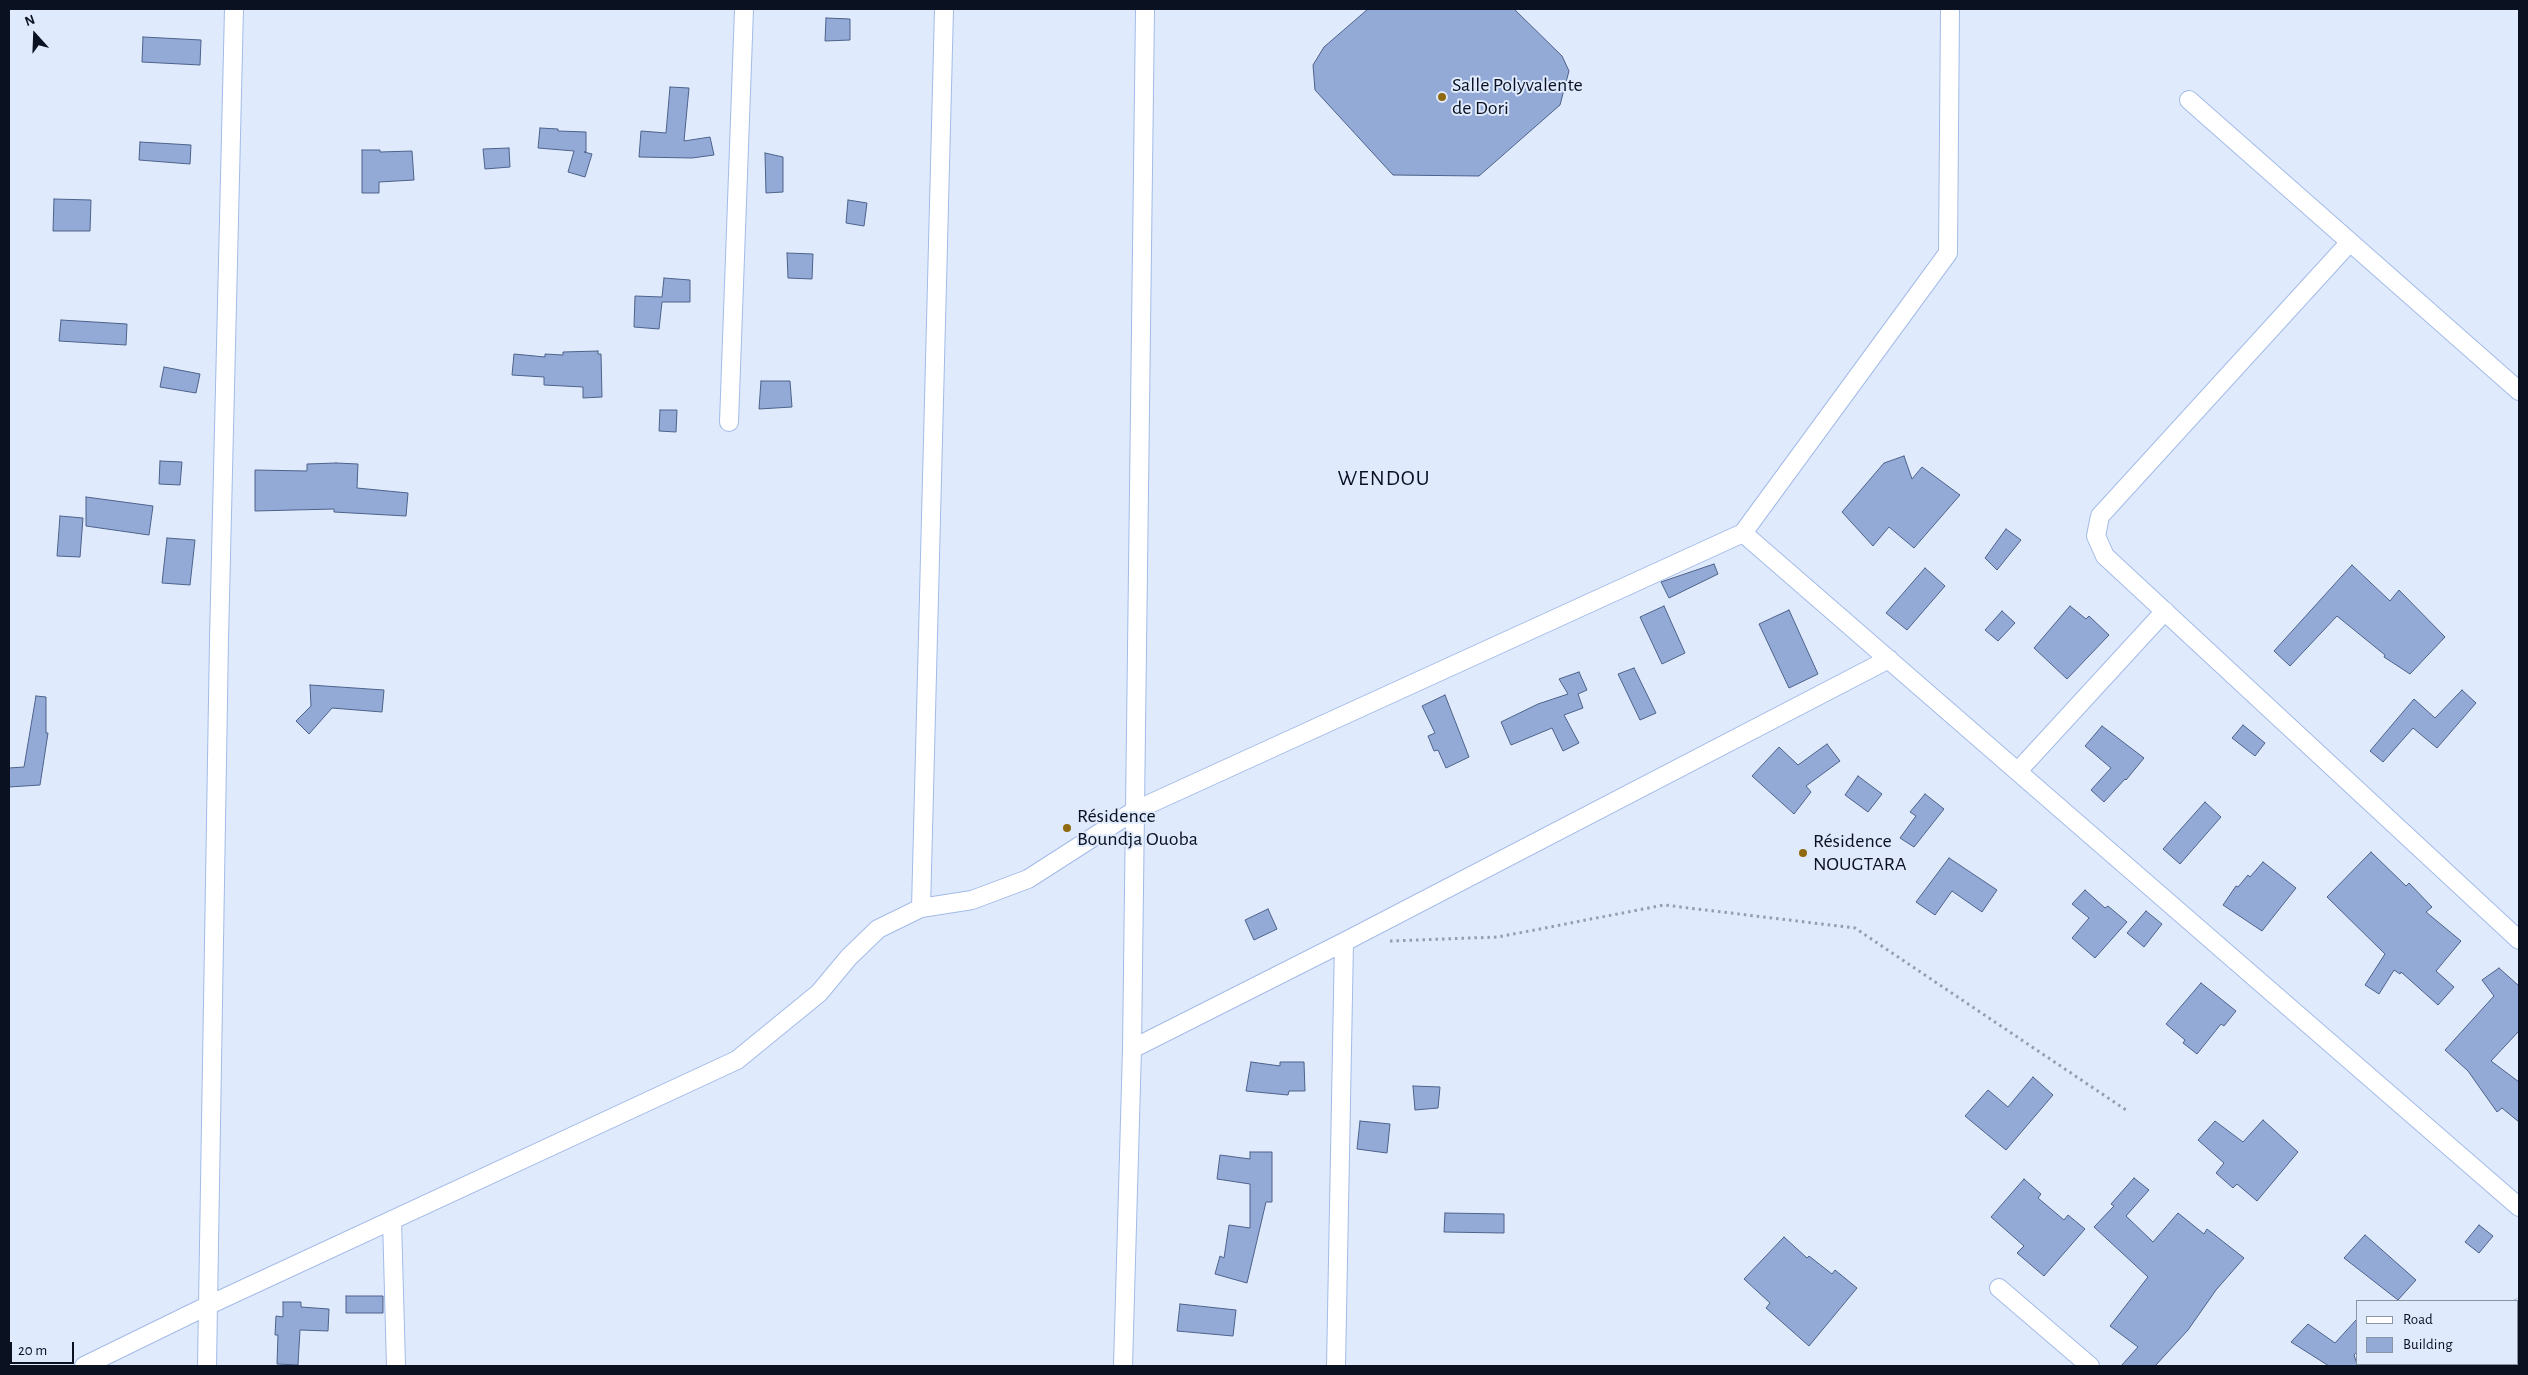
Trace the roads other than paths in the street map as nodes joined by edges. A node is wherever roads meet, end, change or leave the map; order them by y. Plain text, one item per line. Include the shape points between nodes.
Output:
1 (234, 9) edge
2 (744, 9) edge
3 (944, 9) edge
4 (1145, 9) edge
5 (1950, 9) edge
6 (2189, 100) dead end
7 (2350, 242) junction
8 (2519, 391) edge
9 (729, 422) dead end
10 (1743, 533) junction
11 (2165, 611) junction
12 (1889, 659) junction
13 (2018, 771) junction
14 (1134, 811) junction
15 (921, 908) junction
16 (2519, 940) edge
17 (1344, 942) junction
18 (1132, 1049) junction
19 (2519, 1207) edge
20 (392, 1220) junction
21 (1999, 1288) dead end
22 (209, 1305) junction
23 (84, 1366) edge
24 (207, 1366) edge
25 (396, 1366) edge
26 (1123, 1366) edge
27 (1336, 1366) edge
28 (2090, 1366) edge

1 - 22 street via 219,639
2 - 9 street
3 - 15 street
4 - 14 street
5 - 10 street via 1948,252
6 - 7 street
7 - 8 street
7 - 11 street via 2100,516 2096,536 2105,556
10 - 12 street
10 - 14 street
11 - 13 street
11 - 16 street
12 - 13 street
12 - 17 street
13 - 19 street
14 - 15 street via 1028,879 972,900
14 - 18 street
15 - 20 street via 878,929 819,993 737,1060
17 - 18 street
17 - 27 street
18 - 26 street
20 - 22 street
20 - 25 street
21 - 28 street
22 - 23 street
22 - 24 street

